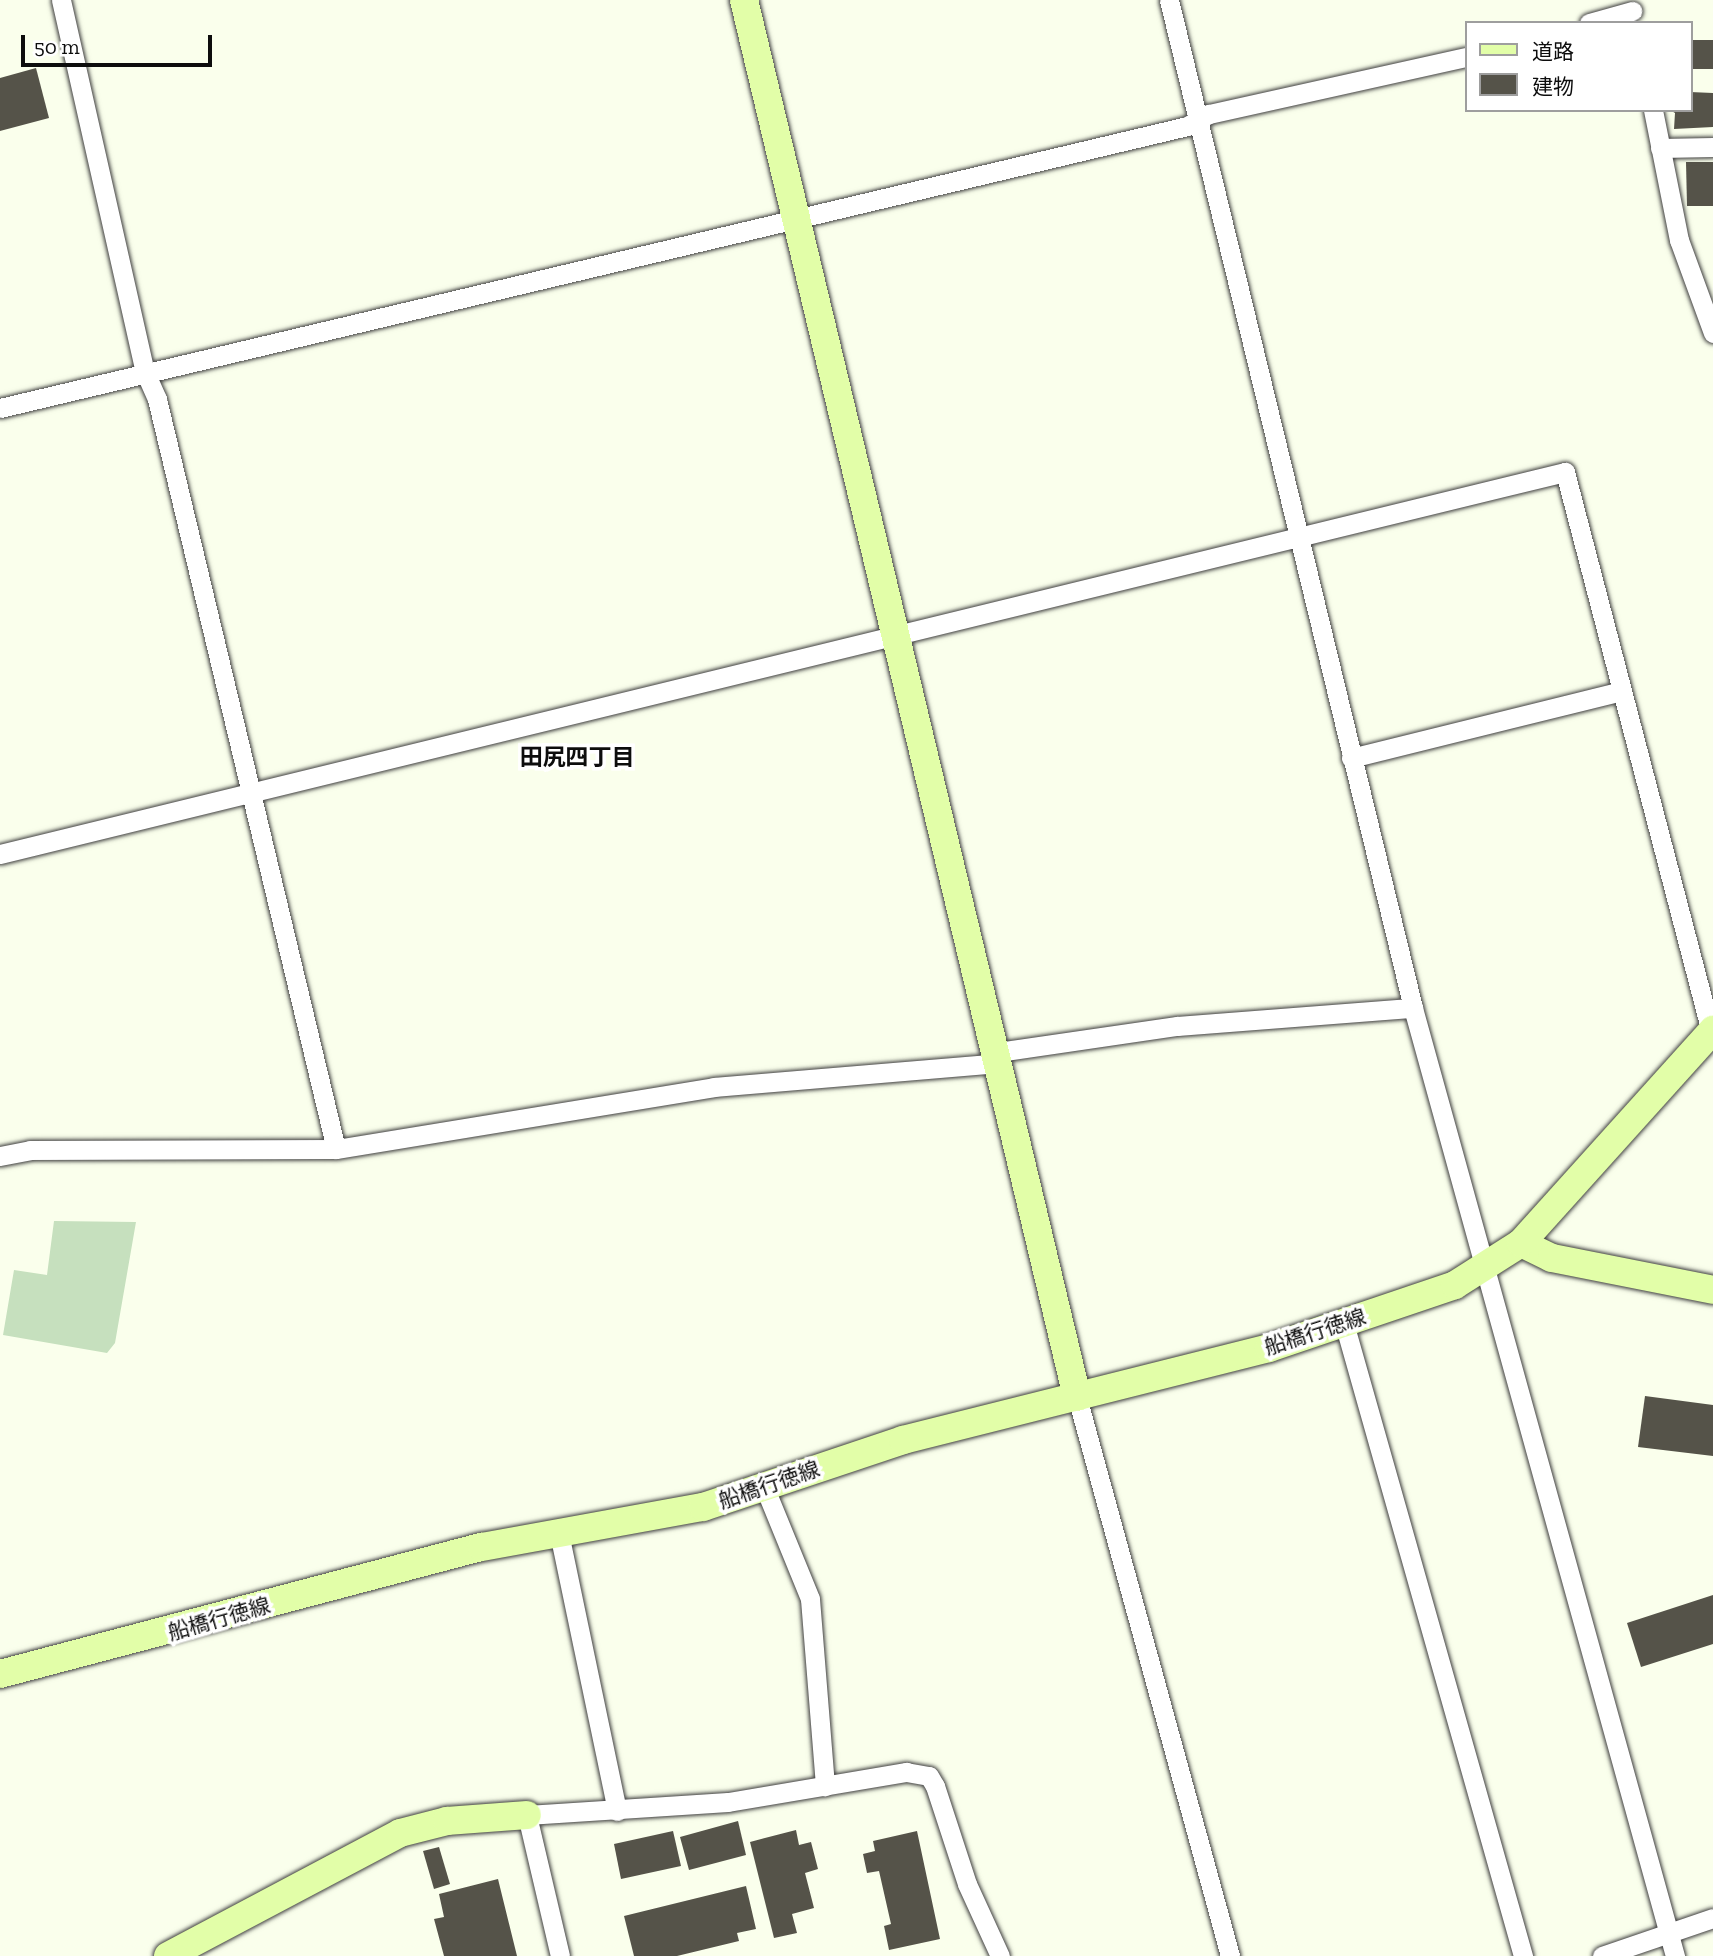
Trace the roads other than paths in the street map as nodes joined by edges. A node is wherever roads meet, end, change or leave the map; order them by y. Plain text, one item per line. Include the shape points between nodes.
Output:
1 (61, 0) edge
2 (744, 0) edge
3 (1169, 0) edge
4 (1633, 11) edge
5 (1596, 21) edge
6 (1464, 57) edge
7 (1653, 112) edge
8 (1197, 121) junction
9 (1713, 147) edge
10 (1660, 148) junction
11 (797, 216) junction
12 (1713, 333) edge
13 (145, 372) junction
14 (0, 408) edge
15 (1303, 540) junction
16 (898, 635) junction
17 (1622, 691) junction
18 (1351, 758) junction
19 (251, 793) junction
20 (0, 854) edge
21 (1413, 1008) junction
22 (1712, 1031) edge
23 (1000, 1058) junction
24 (336, 1149) junction
25 (0, 1156) edge
26 (1521, 1244) junction
27 (1483, 1270) junction
28 (1713, 1290) edge
29 (1344, 1323) junction
30 (1077, 1397) junction
31 (764, 1486) junction
32 (559, 1533) junction
33 (0, 1674) edge
34 (825, 1786) junction
35 (617, 1811) junction
36 (527, 1815) junction
37 (1713, 1918) edge
38 (1670, 1937) junction
39 (168, 1956) edge
40 (560, 1956) edge
41 (1000, 1956) edge
42 (1230, 1956) edge
43 (1523, 1956) edge
44 (1602, 1956) edge
45 (1675, 1956) edge

1 - 13 street
2 - 11 main road
3 - 8 street
4 - 5 street
6 - 8 street
7 - 10 street
8 - 11 street
8 - 15 street
9 - 10 street
10 - 12 street via 1679,240
11 - 13 street
11 - 16 main road
13 - 14 street
13 - 19 street via 157,399
15 - 16 street
15 - 17 street via 1565,472
15 - 18 street
16 - 19 street
16 - 23 main road
17 - 18 street
17 - 22 street
18 - 21 street
19 - 20 street
19 - 24 street
21 - 23 street via 1177,1026
21 - 27 street
22 - 26 main road, 船橋行徳線
23 - 24 street via 714,1087
23 - 30 main road
24 - 25 street via 30,1150
26 - 27 main road, 船橋行徳線
26 - 28 main road via 1552,1258
27 - 29 main road, 船橋行徳線
27 - 38 street
29 - 30 main road, 船橋行徳線
29 - 43 street
30 - 31 main road, 船橋行徳線 via 903,1440
30 - 42 street
31 - 32 main road, 船橋行徳線 via 703,1507
31 - 34 street via 810,1599
32 - 33 main road, 船橋行徳線 via 482,1547
32 - 35 street
34 - 35 street
34 - 41 street via 906,1772 929,1776 967,1884
35 - 36 street
36 - 39 main road via 447,1821 400,1833
36 - 40 street
37 - 38 street
38 - 44 street
38 - 45 street

